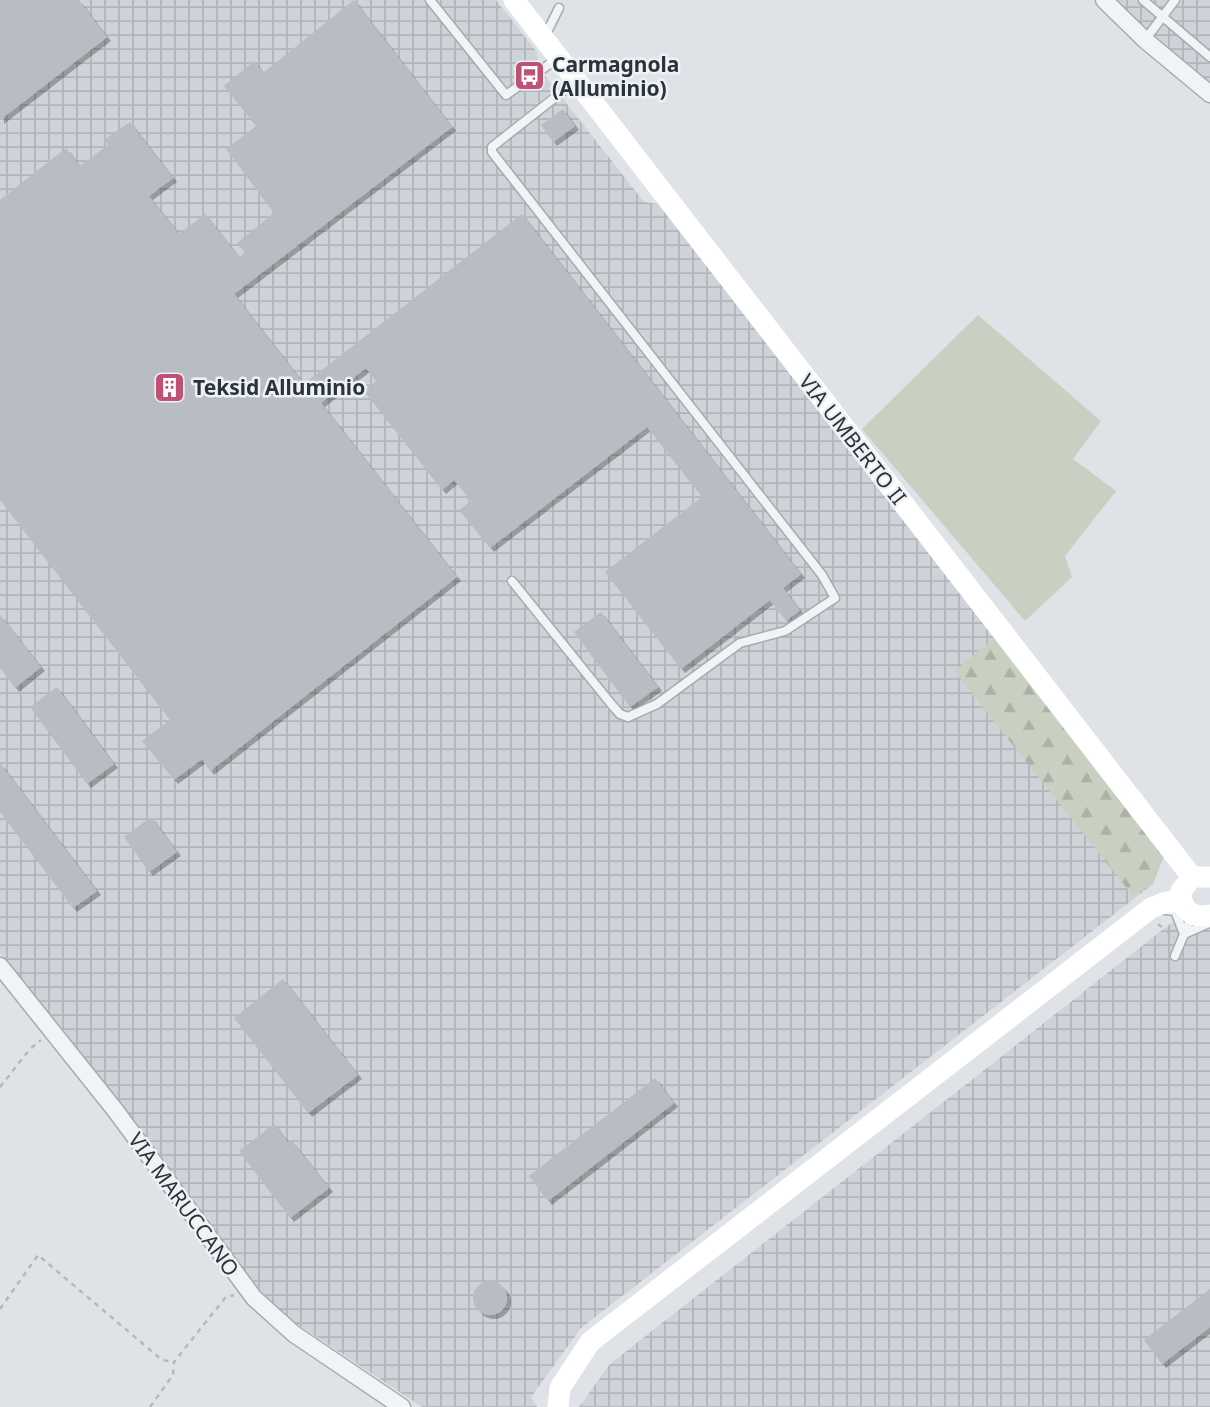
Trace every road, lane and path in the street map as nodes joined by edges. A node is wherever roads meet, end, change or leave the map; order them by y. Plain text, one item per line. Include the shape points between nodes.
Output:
1 (430, 0) edge
2 (514, 0) edge
3 (1104, 0) edge
4 (1143, 0) edge
5 (1175, 0) edge
6 (559, 8) dead end
7 (1163, 17) junction
8 (544, 39) junction
9 (1145, 40) junction
10 (1210, 57) edge
11 (558, 58) junction
12 (576, 81) junction
13 (1210, 94) edge
14 (512, 581) dead end
15 (1205, 877) edge
16 (1151, 908) junction
17 (1195, 918) edge
18 (1175, 956) dead end
19 (0, 966) edge
20 (52, 1031) junction
21 (0, 1087) edge
22 (254, 1298) junction
23 (0, 1309) edge
24 (174, 1363) junction
25 (150, 1407) edge
26 (402, 1407) edge
27 (558, 1407) edge

1 - 11 lane via 506,95
2 - 8 street, VIA UMBERTO II
3 - 9 street
4 - 7 lane
5 - 7 lane
6 - 8 lane
7 - 9 lane
7 - 10 lane
8 - 11 street, VIA UMBERTO II
9 - 13 street
11 - 12 street, VIA UMBERTO II
12 - 14 lane via 492,147 492,152 822,575 835,598 785,631 740,643 656,704 628,717 612,705
12 - 15 street, VIA UMBERTO II
15 - 17 street via 1181,891
16 - 17 lane
16 - 17 street via 1166,902
16 - 27 street via 590,1342 569,1371
17 - 18 lane
19 - 20 street, VIA MARUCCANO
20 - 21 path via 30,1049
20 - 22 street, VIA MARUCCANO
22 - 24 path via 239,1293 225,1298
22 - 26 street, VIA MARUCCANO via 294,1334
23 - 24 path via 38,1255 162,1360
24 - 25 path via 173,1375

